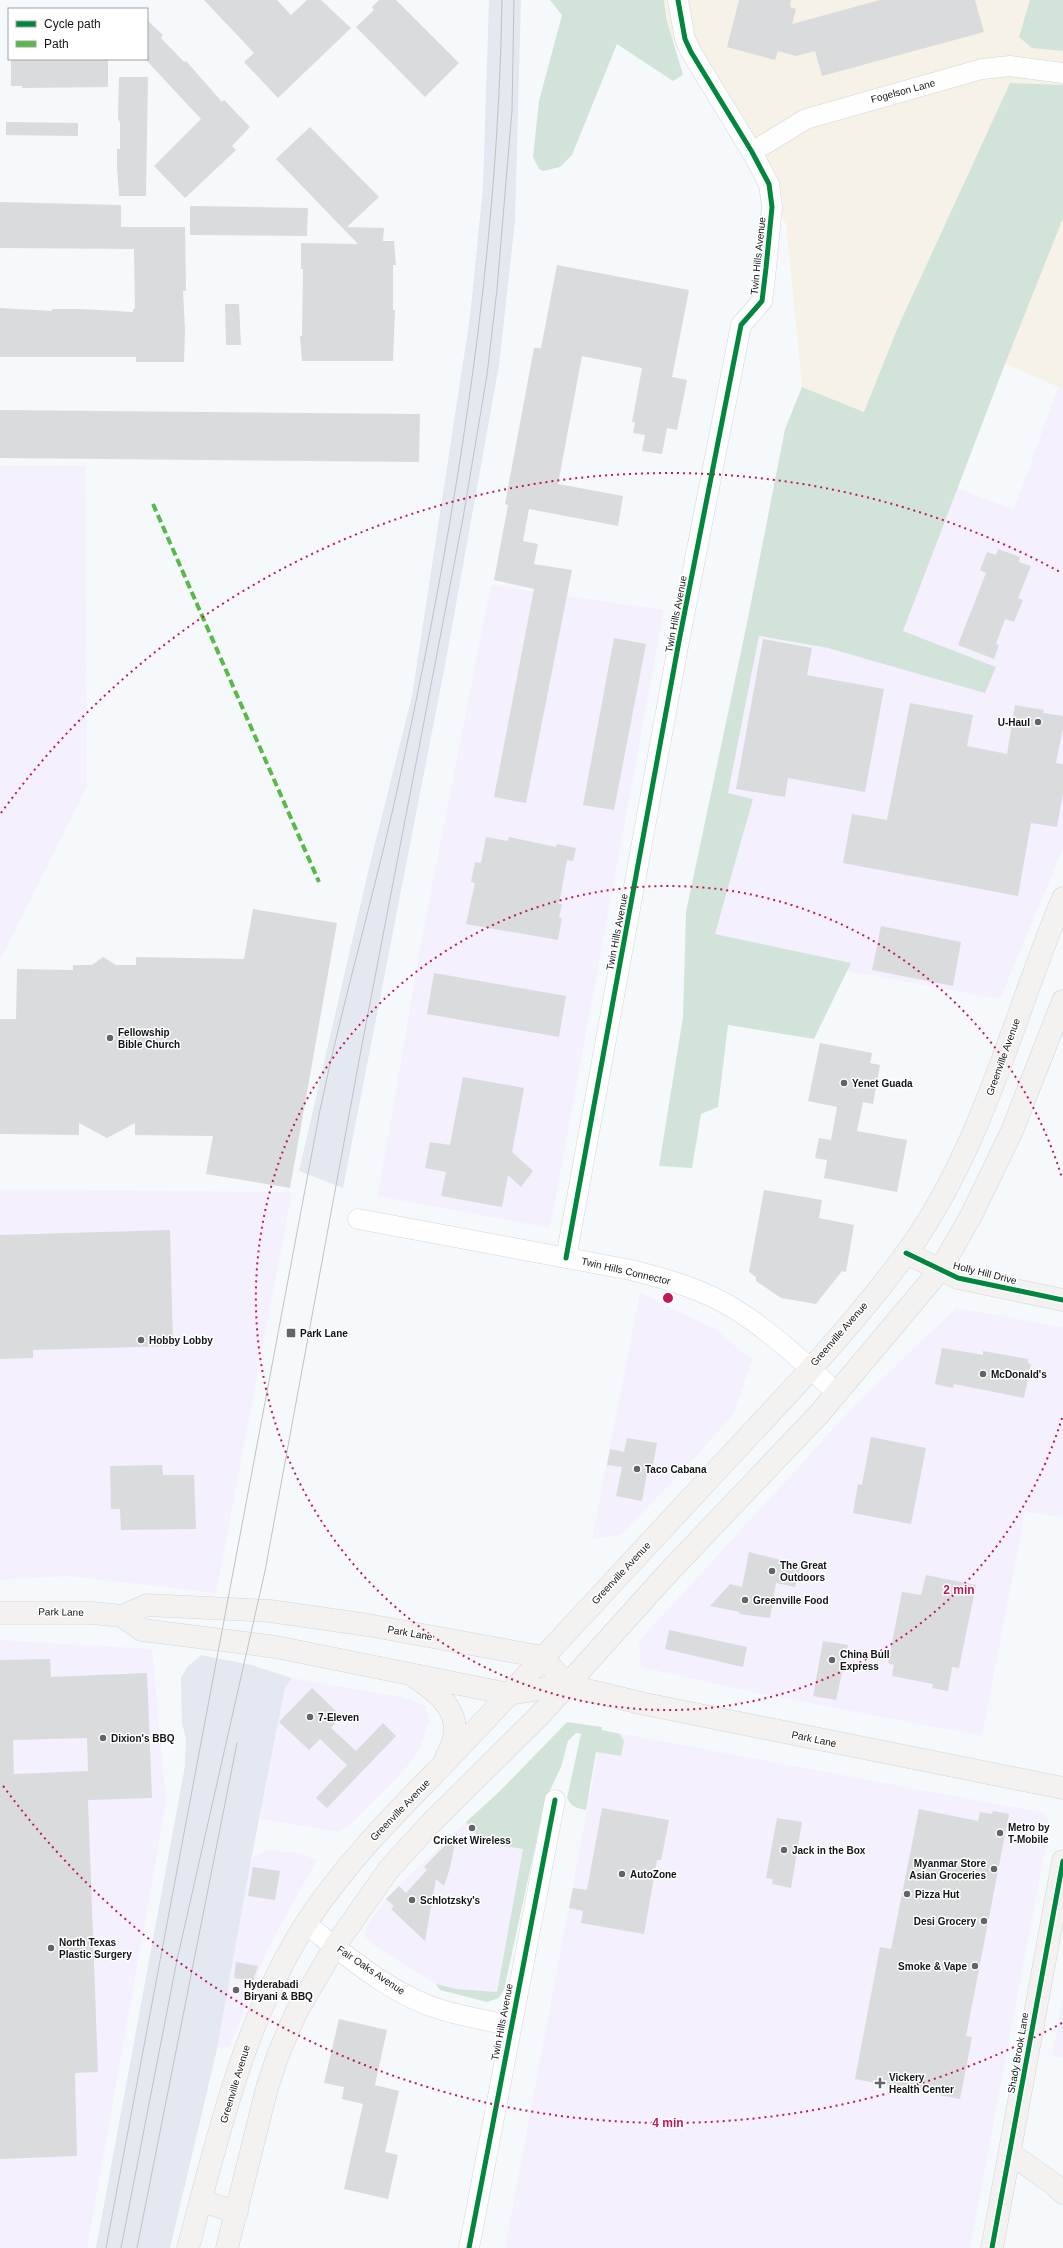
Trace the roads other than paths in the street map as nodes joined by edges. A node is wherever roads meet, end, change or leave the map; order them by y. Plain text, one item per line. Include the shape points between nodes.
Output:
1 (678, 0) edge
2 (1063, 73) edge
3 (752, 152) junction
4 (1063, 898) edge
5 (1055, 940) edge
6 (1063, 1001) edge
7 (358, 1219) dead end
8 (906, 1253) junction
9 (566, 1258) junction
10 (940, 1270) junction
11 (1063, 1300) edge
12 (810, 1368) junction
13 (837, 1393) junction
14 (0, 1613) edge
15 (122, 1616) junction
16 (543, 1658) junction
17 (410, 1674) junction
18 (566, 1686) junction
19 (509, 1694) junction
20 (438, 1771) junction
21 (1063, 1788) edge
22 (555, 1800) dead end
23 (1063, 1861) edge
24 (306, 1924) junction
25 (335, 1946) junction
26 (510, 2026) junction
27 (1010, 2153) junction
28 (1063, 2193) edge
29 (201, 2202) junction
30 (237, 2212) junction
31 (188, 2248) edge
32 (227, 2248) edge
33 (469, 2248) edge
34 (992, 2248) edge

1 - 3 street, Twin Hills Avenue via 685,39 691,52
2 - 3 street, Fogelson Lane via 1010,66 982,69 806,119
3 - 9 street, Twin Hills Avenue via 769,184 772,202 762,301 741,325 679,641
4 - 5 main road, Greenville Avenue
5 - 8 main road, Greenville Avenue via 982,1114 934,1212
6 - 10 main road via 1012,1131 971,1216
7 - 9 street, Twin Hills Connector
8 - 10 main road, Holly Hill Drive
8 - 12 main road, Greenville Avenue
9 - 12 street, Twin Hills Connector via 665,1279 702,1292 756,1323
10 - 11 main road, Holly Hill Drive via 958,1278
10 - 13 main road
12 - 13 street, Twin Hills Connector
12 - 16 main road, Greenville Avenue
13 - 18 main road
14 - 15 main road, Park Lane via 92,1613
15 - 16 main road, Park Lane via 147,1605 270,1612 368,1626
15 - 17 main road, Park Lane via 142,1630 276,1648
16 - 18 main road
16 - 19 main road, Greenville Avenue
17 - 19 main road, Park Lane
17 - 20 main road via 434,1689 446,1703 455,1722 455,1736
18 - 19 main road, Park Lane
18 - 21 main road, Park Lane via 653,1706
18 - 25 main road via 389,1869
19 - 20 main road, Greenville Avenue
20 - 24 main road, Greenville Avenue via 355,1857
22 - 26 street, Twin Hills Avenue
23 - 27 main road, Shady Brook Lane
24 - 25 street, Fair Oaks Avenue
24 - 29 main road, Greenville Avenue via 267,1994 239,2063
25 - 26 street, Fair Oaks Avenue via 394,1988 410,1996 441,2010
25 - 30 main road via 296,2012 278,2055 267,2088
26 - 33 street, Twin Hills Avenue
27 - 28 main road
27 - 34 main road, Shady Brook Lane
29 - 30 main road
29 - 31 main road, Greenville Avenue
30 - 32 main road

